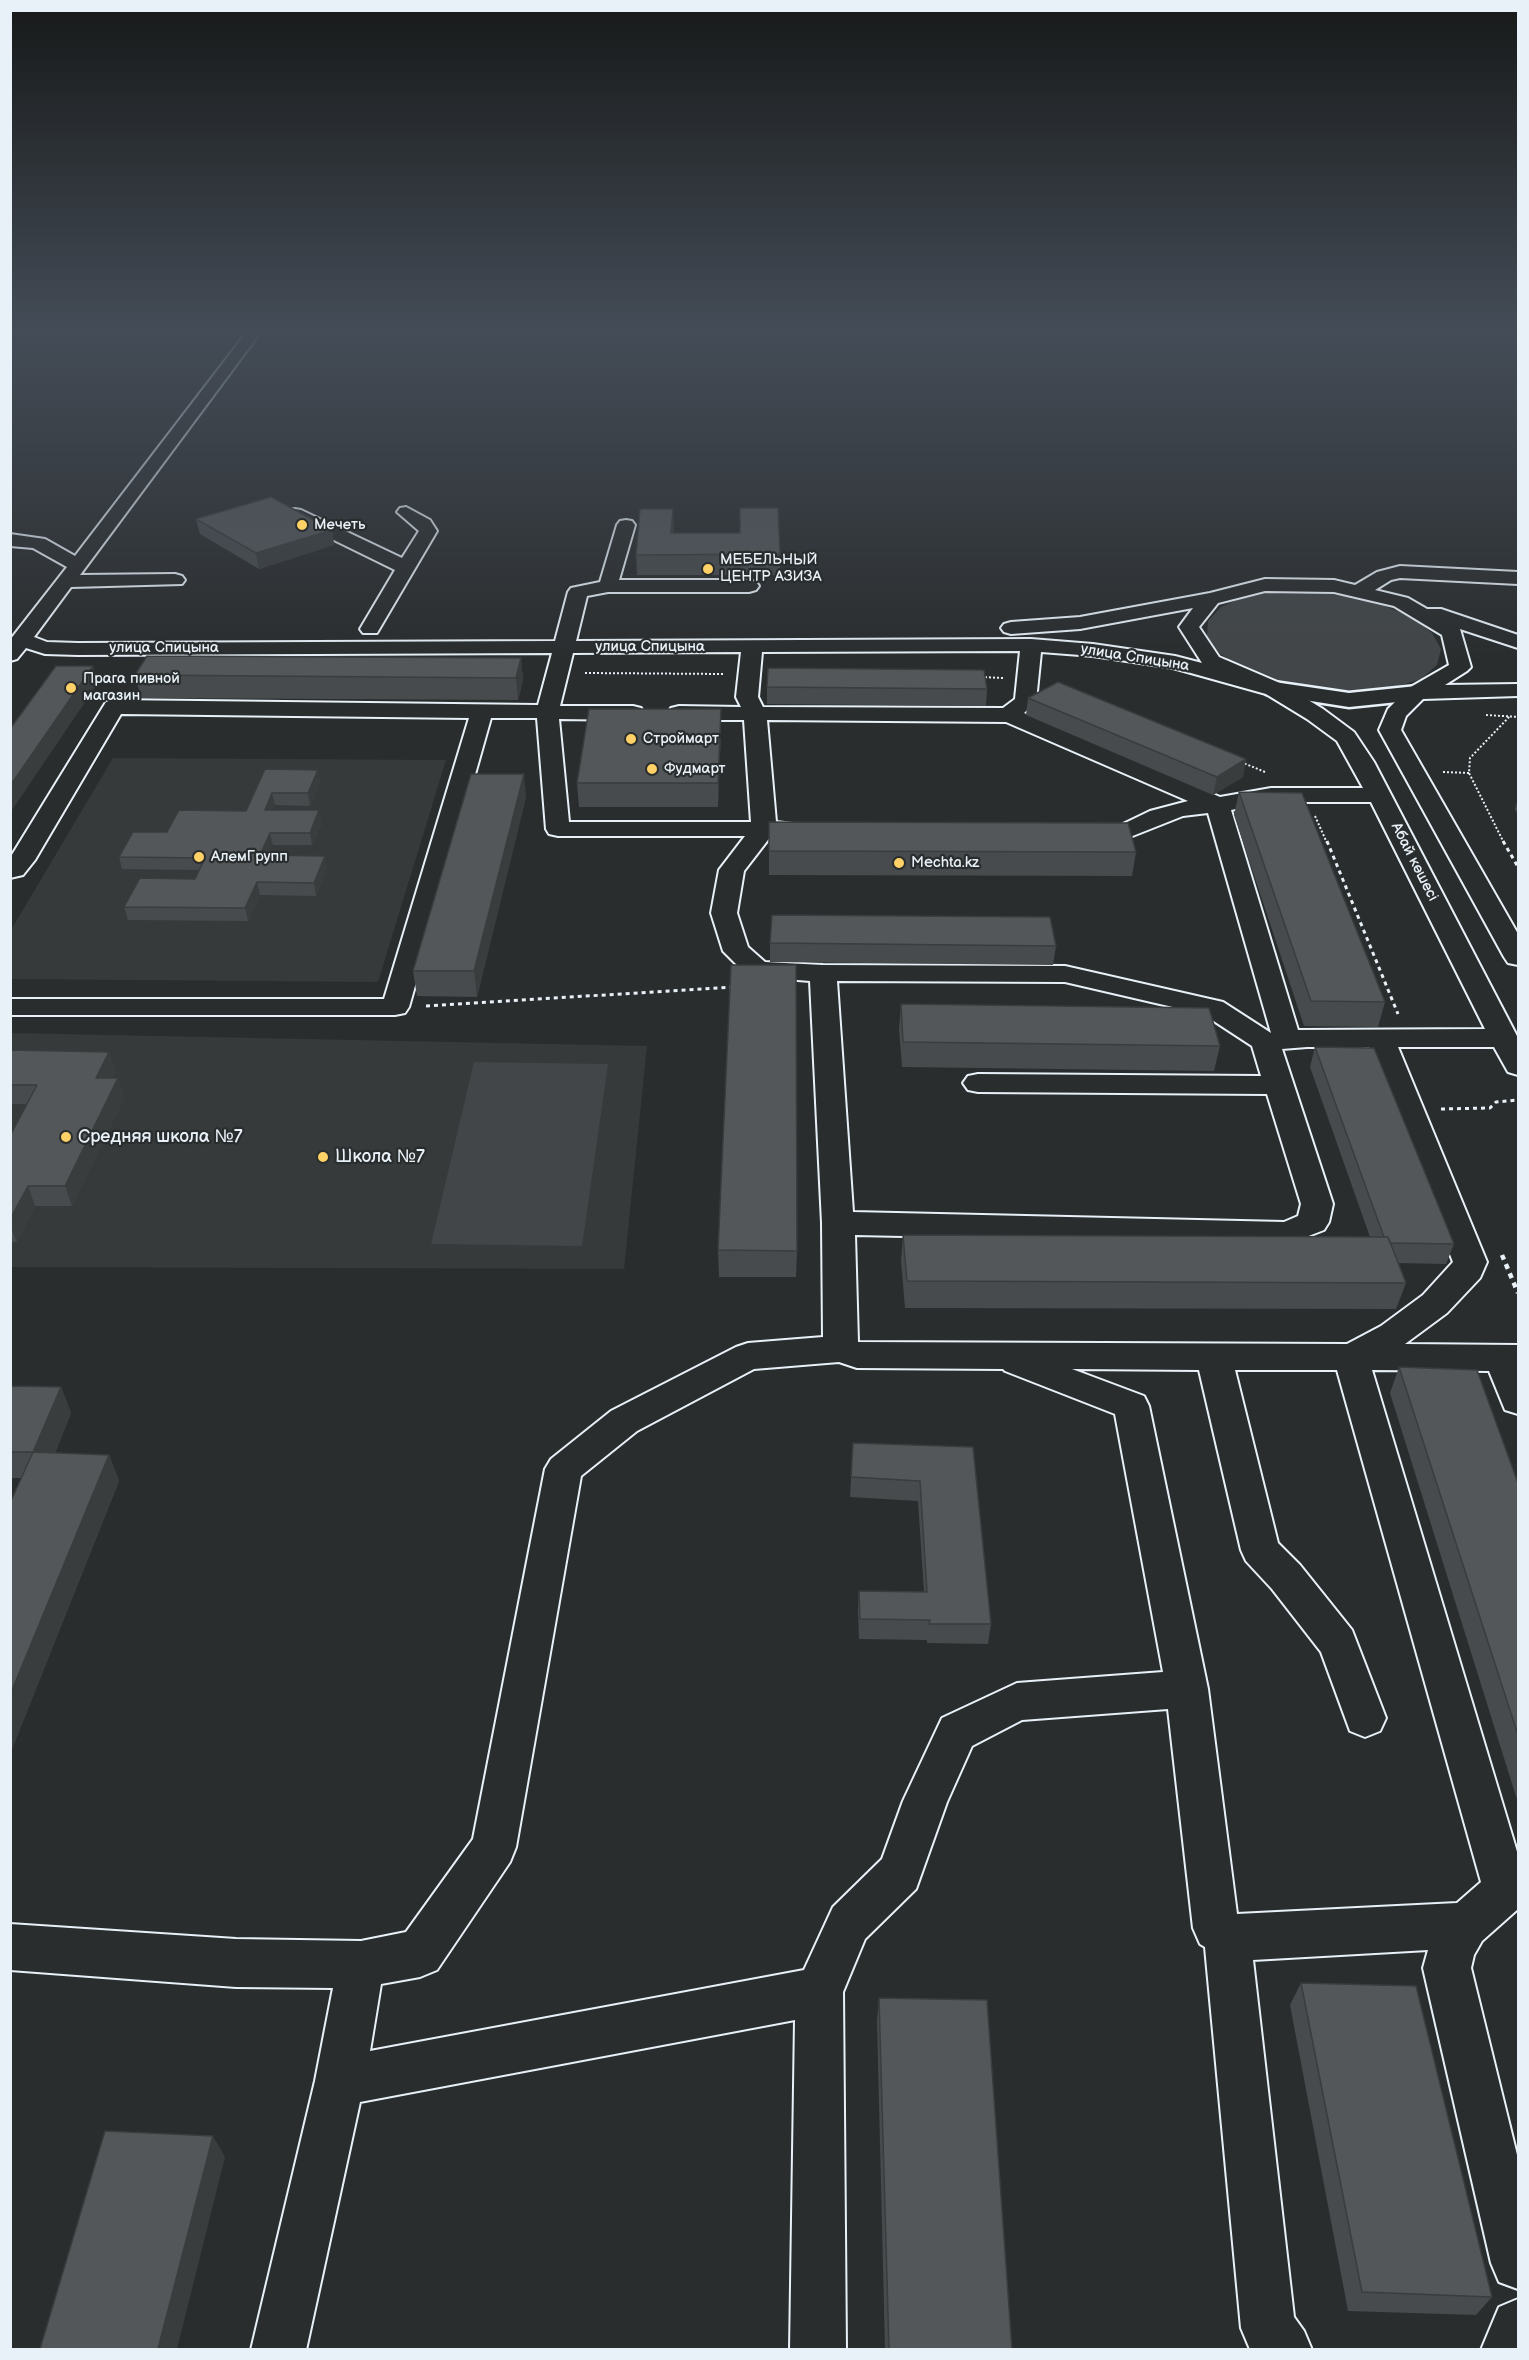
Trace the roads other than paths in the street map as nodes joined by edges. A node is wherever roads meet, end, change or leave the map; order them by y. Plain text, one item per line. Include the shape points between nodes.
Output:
1 (170, 443) edge
2 (406, 512) dead end
3 (295, 514) edge
4 (626, 525) dead end
5 (10, 540) edge
6 (78, 565) junction
7 (407, 568) junction
8 (1518, 578) edge
9 (175, 580) dead end
10 (66, 581) junction
11 (608, 586) junction
12 (749, 586) dead end
13 (1358, 592) junction
14 (1212, 599) junction
15 (1401, 602) junction
16 (370, 629) junction
17 (567, 638) junction
18 (1518, 642) edge
19 (14, 645) edge
20 (1031, 645) junction
21 (752, 646) junction
22 (1274, 689) junction
23 (1518, 690) edge
24 (1417, 693) junction
25 (482, 711) junction
26 (547, 712) junction
27 (755, 714) junction
28 (1009, 715) junction
29 (1379, 795) junction
30 (1218, 805) junction
31 (764, 829) junction
32 (811, 830) edge
33 (1067, 831) edge
34 (10, 870) edge
35 (1518, 957) edge
36 (823, 973) junction
37 (10, 1007) edge
38 (1394, 1038) junction
39 (1504, 1038) junction
40 (1276, 1041) junction
41 (1518, 1066) edge
42 (978, 1083) dead end
43 (1279, 1085) junction
44 (838, 1223) junction
45 (841, 1349) junction
46 (1001, 1356) junction
47 (1214, 1357) junction
48 (1351, 1358) junction
49 (1510, 1358) edge
50 (1518, 1400) edge
51 (1187, 1689) junction
52 (1365, 1718) dead end
53 (1466, 1926) junction
54 (1227, 1934) junction
55 (10, 1947) edge
56 (361, 1965) junction
57 (819, 1991) junction
58 (340, 2081) junction
59 (1518, 2263) edge
60 (1518, 2326) edge
61 (278, 2349) edge
62 (818, 2349) edge
63 (1285, 2349) edge
64 (1508, 2349) edge

1 - 6 street
2 - 7 street via 428,531
3 - 7 street
4 - 11 street
5 - 6 street via 38,543
6 - 10 street
7 - 16 street
8 - 13 street via 1400,572 1384,576
9 - 10 street
10 - 19 street
11 - 12 street
11 - 17 street via 578,592
13 - 14 street, улица Спицына via 1334,586 1265,585
13 - 15 street, улица Спицына
14 - 17 street, улица Спицына via 1080,622 1016,628
14 - 22 street via 1189,627 1211,661
15 - 18 street
15 - 24 street via 1452,632 1460,667
16 - 17 street, улица Спицына
16 - 19 street, улица Спицына via 63,631
17 - 19 street, улица Спицына via 78,649
17 - 21 street, улица Спицына
17 - 26 street
20 - 21 street, улица Спицына
20 - 22 street, улица Спицына via 1175,662
20 - 28 street via 1024,701
21 - 27 street via 747,697
22 - 24 main road via 1349,700
22 - 29 street, Абай көшесі via 1346,737
23 - 24 street
24 - 35 street via 1396,714 1390,730
25 - 26 street
25 - 34 street via 114,707 22,860
25 - 37 street via 395,1007
26 - 27 street
26 - 31 street via 558,829
27 - 28 street
27 - 31 street
28 - 30 street
29 - 30 street via 1271,795
29 - 39 street, Абай көшесі
30 - 33 street via 1180,809 1125,832
30 - 40 street
31 - 32 street
31 - 36 street via 732,870 724,913 729,934 736,951 758,970
36 - 40 street via 1065,974 1213,1008
36 - 44 street
38 - 39 street
38 - 40 street
38 - 48 street via 1470,1262 1468,1270 1435,1304 1393,1335
39 - 41 street, Абай көшесі
40 - 43 street
42 - 43 street
43 - 44 street via 1317,1204 1313,1222 1288,1233
44 - 45 street
45 - 46 street via 857,1355
45 - 56 street via 748,1356 624,1421 564,1469 494,1847 420,1953
46 - 47 street
46 - 51 street via 1131,1406
47 - 48 street
47 - 52 street via 1260,1550 1338,1643
48 - 49 street
48 - 53 street via 1506,1890
49 - 50 street
51 - 54 street via 1216,1929
51 - 57 street via 1017,1702 957,1732 925,1801 900,1874 849,1923
53 - 54 street via 1239,1938
53 - 59 street via 1452,1946 1447,1968
54 - 63 street via 1268,2328
55 - 56 street via 236,1962
56 - 58 street
57 - 58 street
57 - 62 street
58 - 61 street
60 - 64 street

